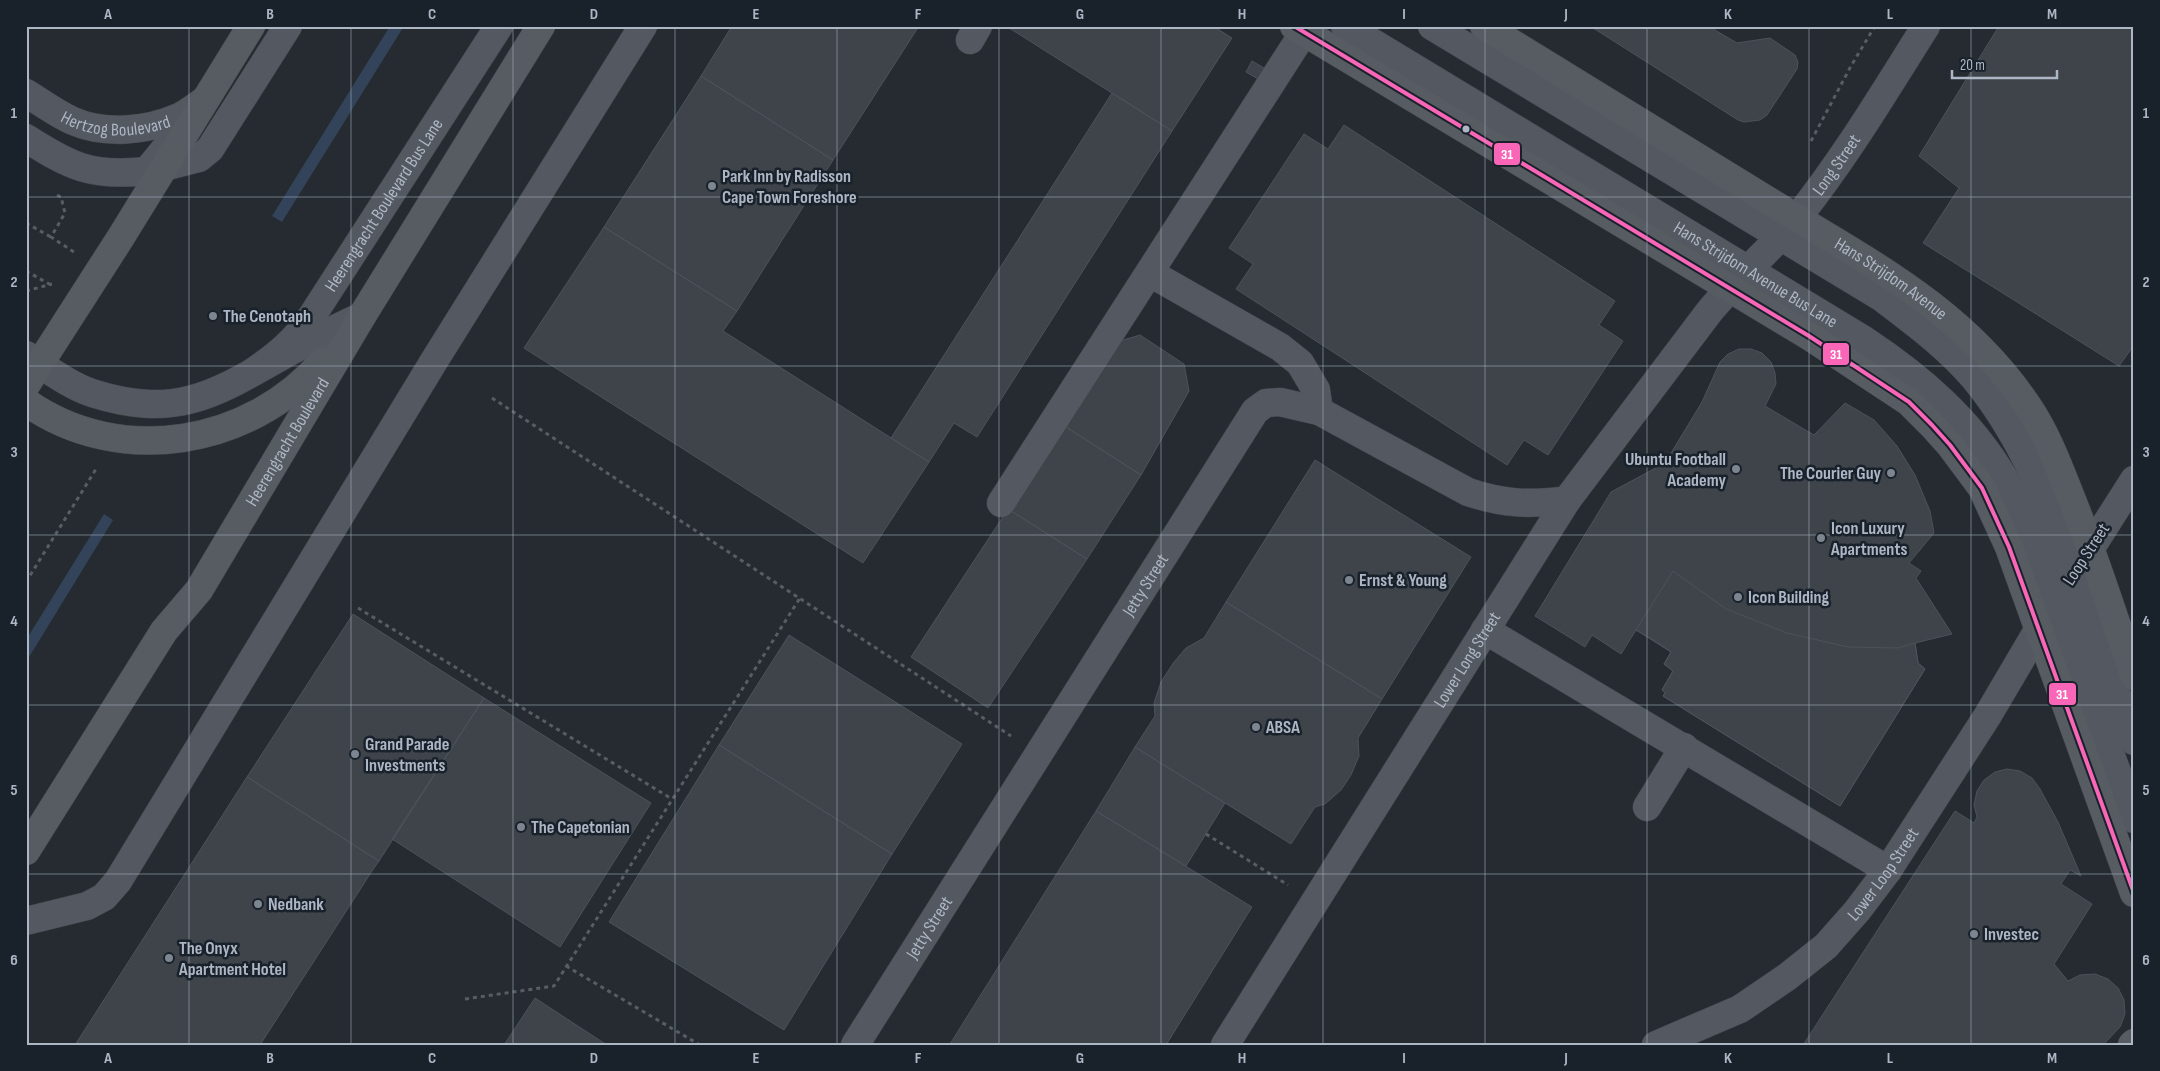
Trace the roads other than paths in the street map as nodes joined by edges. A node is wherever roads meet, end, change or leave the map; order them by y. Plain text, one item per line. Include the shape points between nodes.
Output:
1 (251, 26) edge
2 (288, 26) edge
3 (499, 26) edge
4 (541, 26) edge
5 (643, 26) edge
6 (1345, 26) edge
7 (1432, 26) edge
8 (1484, 26) edge
9 (1926, 26) edge
10 (1299, 29) edge
11 (26, 93) edge
12 (205, 100) junction
13 (26, 138) edge
14 (164, 167) junction
15 (1788, 227) junction
16 (1150, 273) junction
17 (1737, 280) junction
18 (362, 316) junction
19 (31, 368) edge
20 (253, 372) junction
21 (26, 402) edge
22 (1319, 411) junction
23 (2134, 480) edge
24 (1568, 500) junction
25 (1001, 503) dead end
26 (2091, 548) junction
27 (2073, 575) junction
28 (2055, 602) junction
29 (2039, 629) junction
30 (1486, 630) junction
31 (2134, 676) edge
32 (2134, 741) edge
33 (1684, 747) junction
34 (1647, 807) dead end
35 (2134, 819) edge
36 (26, 851) edge
37 (1888, 870) junction
38 (2134, 893) edge
39 (26, 921) edge
40 (855, 1045) edge
41 (1225, 1045) edge
42 (1656, 1045) edge

1 - 12 main road
2 - 14 street via 210,149 199,158
3 - 20 street, Heerengracht Boulevard Bus Lane via 300,334 283,351
4 - 18 main road, Heerengracht Boulevard
5 - 39 street via 439,352 118,881 104,896 87,906
6 - 17 street, Hans Strijdom Avenue Bus Lane
7 - 15 street
8 - 15 main road, Hans Strijdom Avenue
9 - 15 street, Long Street via 1834,167
10 - 16 street
10 - 17 main road
11 - 12 street, Hertzog Boulevard via 72,121 94,128 113,129 166,122
12 - 13 street via 147,171 90,171 64,161
12 - 14 main road
14 - 19 main road via 121,237
15 - 17 street, Long Street
15 - 26 main road, Hans Strijdom Avenue via 1861,256 1913,289 1997,366 2030,409 2050,444
15 - 27 street via 1931,336 1973,377 2004,419 2035,474
16 - 22 street via 1280,347 1300,363 1316,390
16 - 25 street
17 - 24 street, Lower Long Street
17 - 28 street, Hans Strijdom Avenue Bus Lane via 1886,354 1959,416 2005,479 2033,541
17 - 29 main road via 1809,336 1909,402 1950,445 1982,488 2009,547
18 - 20 street
18 - 21 main road via 314,371 289,394 255,415 189,438 127,441 97,435 60,422
18 - 36 main road, Heerengracht Boulevard via 199,590 164,631
19 - 20 street via 91,393 136,404 167,404 197,399 222,390
22 - 24 street, Jetty Street via 1468,492 1514,503
22 - 40 street, Jetty Street via 1280,402 1266,404 1255,411
23 - 26 street, Loop Street
24 - 30 street, Lower Long Street
26 - 27 street, Loop Street
26 - 31 main road, Hans Strijdom Avenue
27 - 28 street, Loop Street
27 - 32 street
28 - 29 street, Loop Street
28 - 35 street, Hans Strijdom Avenue Bus Lane
29 - 37 street, Lower Loop Street
29 - 38 main road
30 - 33 street
30 - 41 street, Lower Long Street
33 - 34 street
33 - 37 street
37 - 42 street, Lower Loop Street via 1826,946 1787,977 1740,1009

